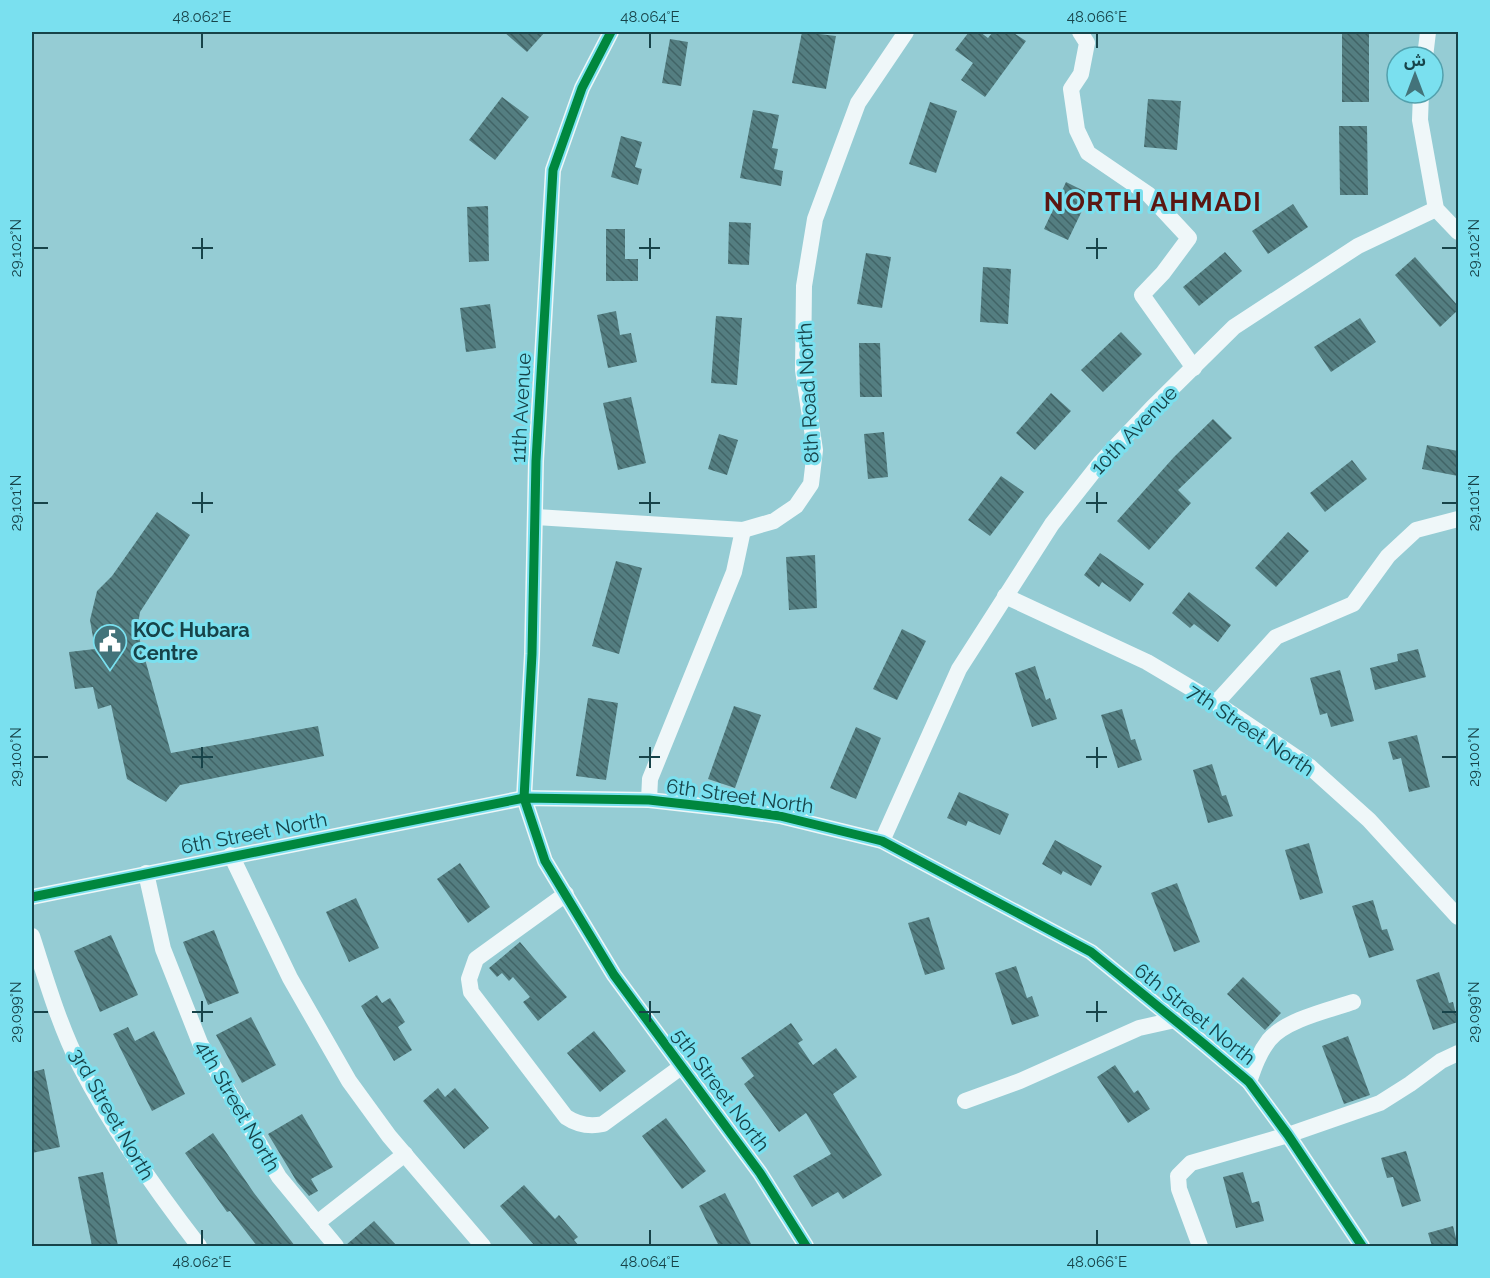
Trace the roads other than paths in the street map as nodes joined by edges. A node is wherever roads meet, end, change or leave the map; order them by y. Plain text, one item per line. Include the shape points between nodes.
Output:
1 (611, 32) edge
2 (906, 32) edge
3 (1080, 32) edge
4 (1421, 105) edge
5 (1436, 209) junction
6 (1458, 232) edge
7 (1194, 368) junction
8 (536, 517) junction
9 (1458, 519) edge
10 (742, 530) junction
11 (1005, 596) junction
12 (1216, 703) junction
13 (524, 798) junction
14 (649, 801) junction
15 (882, 841) junction
16 (231, 855) junction
17 (146, 873) junction
18 (566, 894) junction
19 (32, 897) edge
20 (1458, 917) edge
21 (32, 936) edge
22 (1353, 1002) dead end
23 (1174, 1020) junction
24 (1458, 1053) edge
25 (681, 1067) junction
26 (1249, 1082) junction
27 (965, 1101) dead end
28 (1288, 1135) junction
29 (405, 1154) junction
30 (317, 1222) junction
31 (199, 1246) edge
32 (336, 1246) edge
33 (483, 1246) edge
34 (806, 1246) edge
35 (1200, 1246) edge
36 (1362, 1246) edge

1 - 8 street, 11th Avenue via 582,88 553,170
2 - 10 street, 8th Road North via 858,103 815,219 804,286 803,370 815,450 811,484 796,506 774,521
3 - 7 street via 1087,43 1081,74 1071,89 1077,130 1088,153 1148,194 1189,238 1142,295
4 - 5 street
5 - 6 street
5 - 7 street, 10th Avenue via 1358,246 1234,327
7 - 11 street, 10th Avenue via 1101,462 1052,524
8 - 10 street, 8th Road North
8 - 13 street, 11th Avenue
9 - 12 street via 1416,530 1388,556 1353,604 1276,637
10 - 14 street via 734,572 650,779
11 - 12 street, 7th Street North via 1147,662
11 - 15 street, 10th Avenue via 959,669
12 - 20 street, 7th Street North via 1309,766 1369,820
13 - 14 street, 6th Street North
13 - 16 street, 6th Street North
13 - 18 street, 5th Street North via 545,861
14 - 15 street, 6th Street North via 780,816
15 - 23 street, 6th Street North via 1091,952
16 - 17 street, 6th Street North
16 - 29 street via 290,978 349,1081
17 - 19 street, 6th Street North
17 - 30 street, 4th Street North via 164,949 200,1043 279,1177
18 - 25 street, 5th Street North via 614,975
18 - 25 street via 477,959 469,979 471,992 566,1117 580,1125 603,1124
21 - 31 street, 3rd Street North via 79,1065 149,1181
22 - 26 street via 1293,1023 1271,1038 1259,1054
23 - 26 street, 6th Street North
23 - 27 street via 1139,1028
24 - 28 street via 1380,1103
25 - 34 street, 5th Street North via 760,1173
26 - 28 street, 6th Street North
28 - 35 street via 1191,1163 1178,1176 1179,1190
28 - 36 street, 6th Street North
29 - 30 street
29 - 33 street
30 - 32 street, 4th Street North

